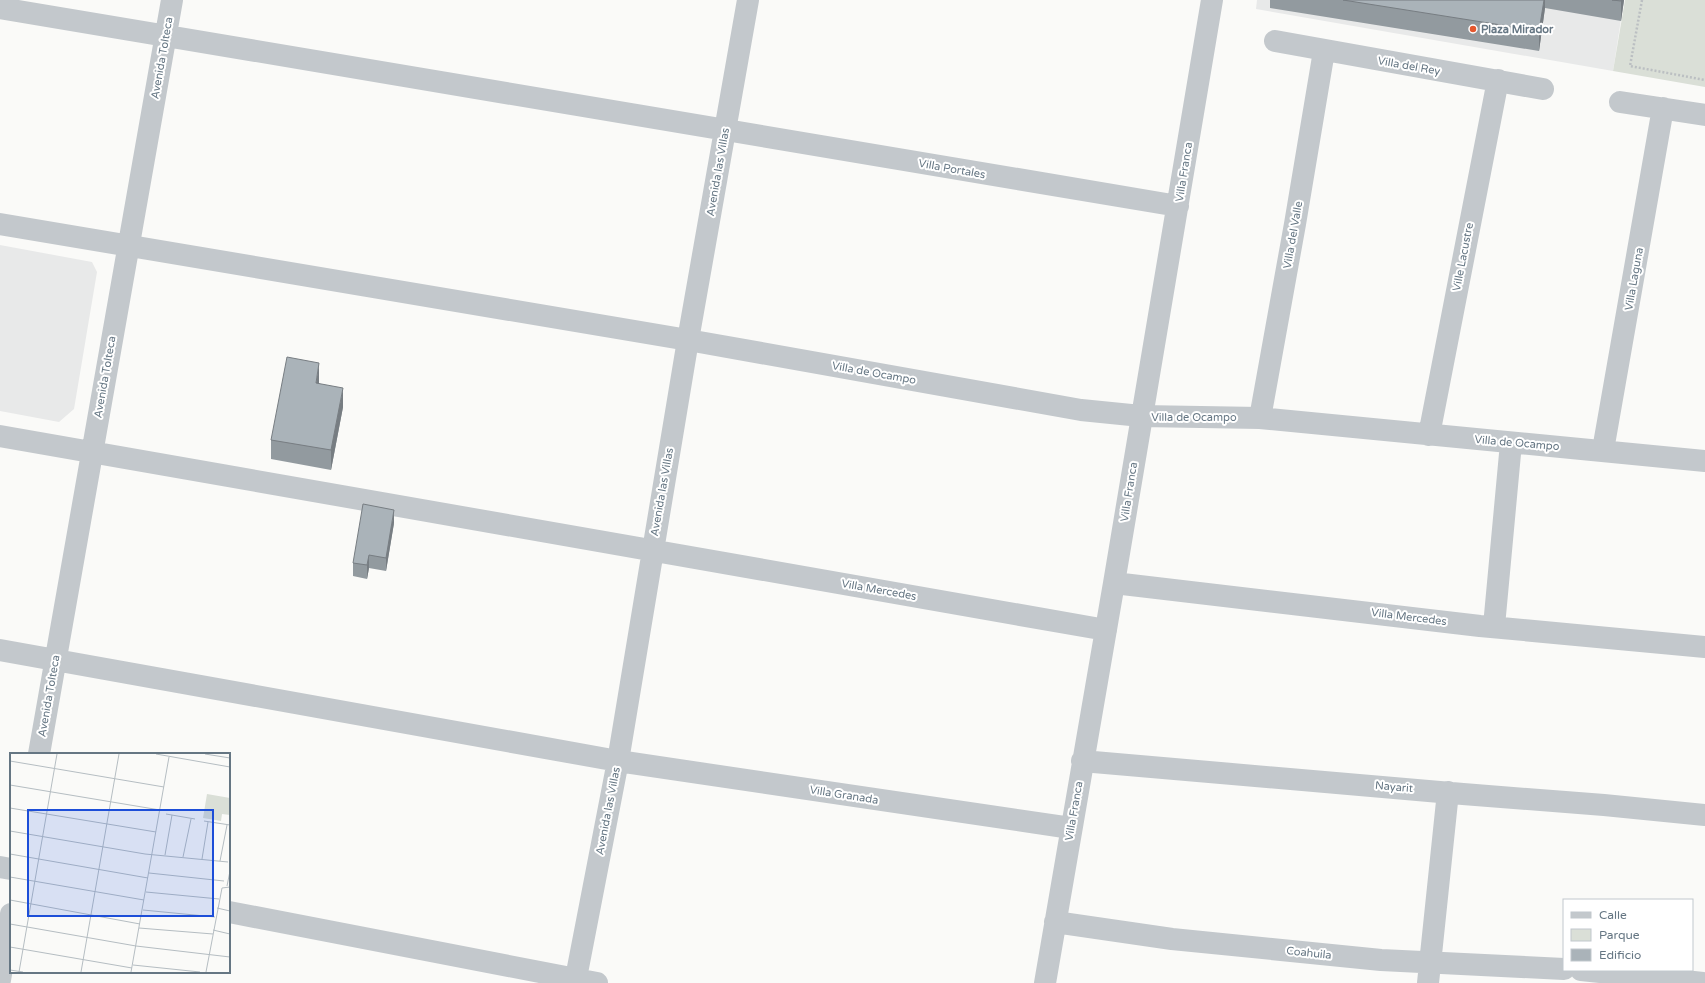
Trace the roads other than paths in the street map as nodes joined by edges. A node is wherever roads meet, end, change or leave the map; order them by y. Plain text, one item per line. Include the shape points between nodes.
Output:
1 (172, 0) edge
2 (748, 0) edge
3 (1209, 1) edge
4 (0, 8) edge
5 (166, 38) junction
6 (1275, 41) dead end
7 (1324, 51) junction
8 (1498, 80) junction
9 (1543, 89) dead end
10 (1620, 102) dead end
11 (1663, 108) junction
12 (1705, 115) edge
13 (725, 130) junction
14 (1178, 206) junction
15 (0, 224) edge
16 (128, 246) junction
17 (688, 340) junction
18 (1141, 416) junction
19 (1260, 418) junction
20 (1428, 435) junction
21 (0, 436) edge
22 (1511, 443) junction
23 (1603, 450) junction
24 (92, 452) junction
25 (1705, 462) edge
26 (652, 551) junction
27 (1114, 583) junction
28 (1494, 626) junction
29 (1106, 630) junction
30 (1705, 647) edge
31 (0, 650) edge
32 (55, 659) junction
33 (38, 753) edge
34 (618, 760) junction
35 (1082, 761) junction
36 (1448, 792) junction
37 (1705, 816) edge
38 (1071, 828) junction
39 (0, 867) edge
40 (10, 869) edge
41 (230, 912) edge
42 (10, 920) edge
43 (1055, 922) junction
44 (1563, 969) edge
45 (1589, 971) edge
46 (1430, 973) edge
47 (0, 980) edge
48 (575, 981) edge
49 (597, 983) edge
50 (1045, 983) edge
51 (1703, 983) edge

1 - 5 street, Avenida Tolteca
2 - 13 street, Avenida las Villas
3 - 14 street, Villa Franca
4 - 5 street, Villa Portales
5 - 13 street, Villa Portales
5 - 16 street, Avenida Tolteca
6 - 7 street, Villa del Rey
7 - 8 street, Villa del Rey
7 - 19 street, Villa del Valle
8 - 9 street, Villa del Rey
8 - 20 street, Ville Lacustre
10 - 11 street
11 - 12 street
11 - 23 street, Villa Laguna
13 - 14 street, Villa Portales
13 - 17 street, Avenida las Villas
14 - 18 street, Villa Franca
15 - 16 street, Villa de Ocampo
16 - 17 street, Villa de Ocampo
16 - 24 street, Avenida Tolteca
17 - 18 street, Villa de Ocampo via 1081,410
17 - 26 street, Avenida las Villas
18 - 19 street, Villa de Ocampo
18 - 27 street, Villa Franca
19 - 20 street, Villa de Ocampo
20 - 22 street, Villa de Ocampo
21 - 24 street, Villa Mercedes
22 - 23 street, Villa de Ocampo
22 - 28 street
23 - 25 street, Villa de Ocampo
24 - 26 street, Villa Mercedes
24 - 32 street, Avenida Tolteca
26 - 29 street, Villa Mercedes
26 - 34 street, Avenida las Villas
27 - 28 street, Villa Mercedes
27 - 29 street, Villa Franca
28 - 30 street, Villa Mercedes
29 - 35 street, Villa Franca
31 - 32 street, Villa Granada
32 - 33 street, Avenida Tolteca
32 - 34 street, Villa Granada
34 - 38 street, Villa Granada
34 - 48 street, Avenida las Villas
35 - 36 street, Nayarit
35 - 38 street, Villa Franca
36 - 37 street, Nayarit
36 - 46 street
38 - 43 street, Villa Franca
39 - 40 street
41 - 48 street
42 - 47 street
43 - 46 street, Coahuila via 1172,939 1381,960
43 - 50 street, Villa Franca
44 - 46 street, Coahuila
45 - 51 street
48 - 49 street

